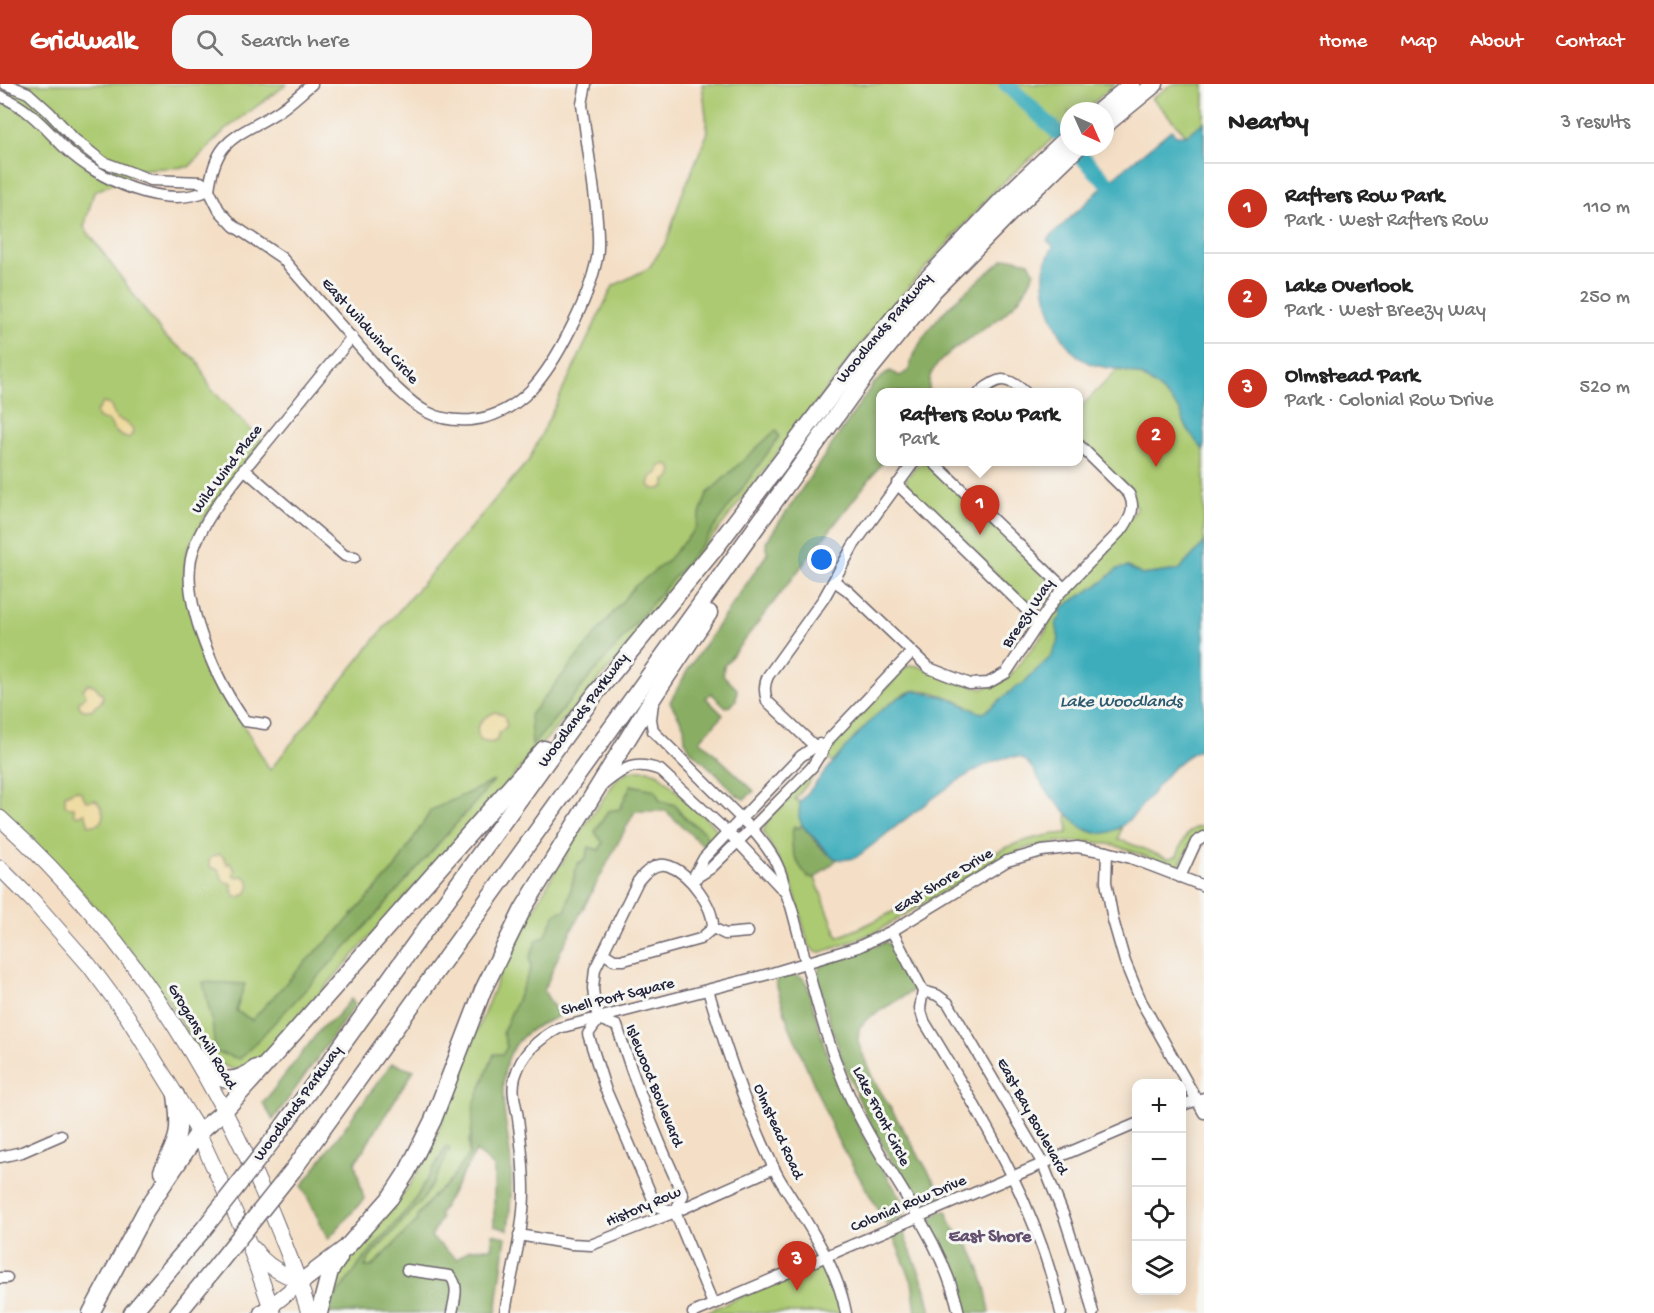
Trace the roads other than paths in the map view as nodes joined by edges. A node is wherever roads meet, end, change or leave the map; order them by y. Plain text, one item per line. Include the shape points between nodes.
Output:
1 (5, 84) edge
2 (312, 84) edge
3 (586, 84) edge
4 (1132, 84) edge
5 (1152, 86) edge
6 (0, 96) edge
7 (1110, 102) edge
8 (1114, 118) edge
9 (1060, 146) edge
10 (1067, 156) edge
11 (209, 190) junction
12 (1007, 205) junction
13 (352, 337) junction
14 (985, 388) edge
15 (1020, 388) edge
16 (817, 443) junction
17 (1083, 449) edge
18 (911, 466) edge
19 (937, 466) edge
20 (244, 469) junction
21 (897, 484) junction
22 (355, 557) dead end
23 (834, 581) junction
24 (1064, 588) junction
25 (1039, 622) junction
26 (911, 653) junction
27 (596, 693) junction
28 (654, 696) junction
29 (265, 724) dead end
30 (818, 750) junction
31 (598, 789) junction
32 (0, 818) edge
33 (742, 818) junction
34 (752, 829) junction
35 (728, 833) junction
36 (1204, 837) edge
37 (738, 842) junction
38 (1107, 852) junction
39 (0, 868) edge
40 (1180, 878) junction
41 (691, 881) junction
42 (1204, 885) edge
43 (784, 891) junction
44 (713, 928) junction
45 (891, 931) junction
46 (748, 932) dead end
47 (603, 953) junction
48 (806, 962) junction
49 (708, 990) junction
50 (923, 991) junction
51 (599, 1018) junction
52 (189, 1047) junction
53 (278, 1052) junction
54 (176, 1095) junction
55 (1201, 1098) edge
56 (1186, 1104) edge
57 (224, 1111) junction
58 (1204, 1113) edge
59 (1132, 1126) edge
60 (198, 1133) junction
61 (61, 1135) dead end
62 (0, 1156) edge
63 (1043, 1164) junction
64 (774, 1168) junction
65 (1014, 1177) junction
66 (146, 1210) junction
67 (675, 1212) junction
68 (918, 1217) junction
69 (519, 1235) junction
70 (247, 1239) junction
71 (346, 1248) junction
72 (825, 1257) junction
73 (407, 1270) dead end
74 (301, 1282) junction
75 (713, 1304) junction
76 (269, 1310) edge
77 (91, 1313) edge
78 (132, 1313) edge
79 (178, 1313) edge
80 (309, 1313) edge
81 (319, 1313) edge
82 (452, 1313) edge
83 (505, 1313) edge
84 (693, 1313) edge
85 (846, 1313) edge
86 (959, 1313) edge
87 (1061, 1313) edge
88 (1093, 1313) edge

1 - 11 street via 28,93 74,139 117,169 151,180 201,182
2 - 11 street via 279,111 232,138 216,160
3 - 13 street, East Wildwind Circle via 582,104 594,188 597,256 579,313 548,370 533,388 488,418 445,419 410,401
4 - 7 main road
5 - 8 main road
6 - 11 street via 37,118 66,149 91,168 128,187 167,196 199,195
9 - 12 main road, Woodlands Parkway
10 - 12 main road, Woodlands Parkway
11 - 13 street, East Wildwind Circle via 219,210 234,226 282,258
12 - 16 main road, Woodlands Parkway via 870,369
12 - 27 main road, Woodlands Parkway via 924,282 859,359 713,550
13 - 20 street, Wild Wind Place
14 - 15 street via 993,381 1003,380
16 - 28 main road via 806,469
16 - 79 main road, Woodlands Parkway, bridge via 293,1170
17 - 24 street, Breezy Way via 1133,502 1124,527
18 - 21 street
19 - 24 street
20 - 22 street via 345,556
20 - 29 street, Wild Wind Place via 206,523 189,575 201,635 234,706 245,721
21 - 23 street via 853,546
21 - 25 street
23 - 26 street
23 - 30 street via 765,684 767,701
24 - 25 street, Breezy Way
25 - 26 street, Breezy Way via 1006,673 988,682 970,684 929,668
26 - 30 street
27 - 53 main road
27 - 78 main road, Woodlands Parkway, bridge via 277,1135
28 - 31 main road
28 - 33 street, Lake Front Circle via 653,731
30 - 33 street via 801,756
30 - 34 street via 812,767
31 - 35 street, Lake Front Circle via 632,766 651,766 669,776
31 - 71 main road via 500,952 412,1164 390,1198
32 - 52 main road, Grogans Mill Road via 104,925
33 - 34 street, Lake Front Circle
33 - 35 street
34 - 37 street
34 - 43 street, Lake Front Circle via 780,870
35 - 37 street, Lake Front Circle
35 - 41 street via 704,858
36 - 40 street via 1196,842
37 - 41 street
37 - 43 street, Lake Front Circle
38 - 40 street, East Shore Drive
38 - 45 street, East Shore Drive via 1077,847 1007,861
38 - 55 street via 1106,882 1125,962 1141,1001
39 - 54 main road via 89,965 127,1016
40 - 42 street, East Shore Drive
41 - 44 street via 710,909
41 - 47 street via 669,865 645,872
43 - 48 street, Lake Front Circle
44 - 46 street via 725,934
44 - 47 street via 700,939 624,960 614,960
45 - 48 street, East Shore Drive via 858,947
45 - 50 street
47 - 51 street via 592,988
48 - 49 street, Shell Port Square
48 - 68 street, Lake Front Circle via 842,1079
49 - 51 street, Shell Port Square
49 - 64 street, Olmstead Road via 729,1058
50 - 63 street, East Bay Boulevard via 948,1003
50 - 65 street via 920,1008 924,1022
51 - 67 street, Islewood Boulevard via 617,1026 632,1075 683,1195
51 - 67 street, Islewood Boulevard via 588,1034 605,1088 656,1206
51 - 69 street, Shell Port Square via 543,1036 520,1063 513,1097 524,1192
52 - 53 main road via 221,1080 244,1076
52 - 57 main road, Grogans Mill Road
53 - 57 main road
54 - 60 main road
54 - 66 main road via 179,1135
55 - 56 street
55 - 58 street
57 - 60 main road
57 - 74 main road, Grogans Mill Road
59 - 63 street, Colonial Row Drive
60 - 66 main road
60 - 70 main road
61 - 62 street via 22,1152
63 - 65 street, Colonial Row Drive
63 - 88 street, East Bay Boulevard via 1068,1227
64 - 67 street, History Row
64 - 72 street, Olmstead Road
65 - 68 street, Colonial Row Drive
65 - 87 street via 1036,1226
66 - 77 main road
67 - 69 street, History Row via 591,1245
67 - 75 street, Islewood Boulevard
68 - 72 street, Colonial Row Drive
68 - 86 street, Lake Front Circle via 942,1259
69 - 83 street, Shell Port Square
70 - 74 main road via 261,1260
70 - 76 main road
71 - 74 main road
71 - 81 main road via 330,1271
72 - 75 street, Colonial Row Drive
72 - 85 street, Olmstead Road via 843,1294
73 - 82 street via 450,1276 456,1287
74 - 76 main road
74 - 80 main road, Grogans Mill Road
75 - 84 street, Colonial Row Drive

